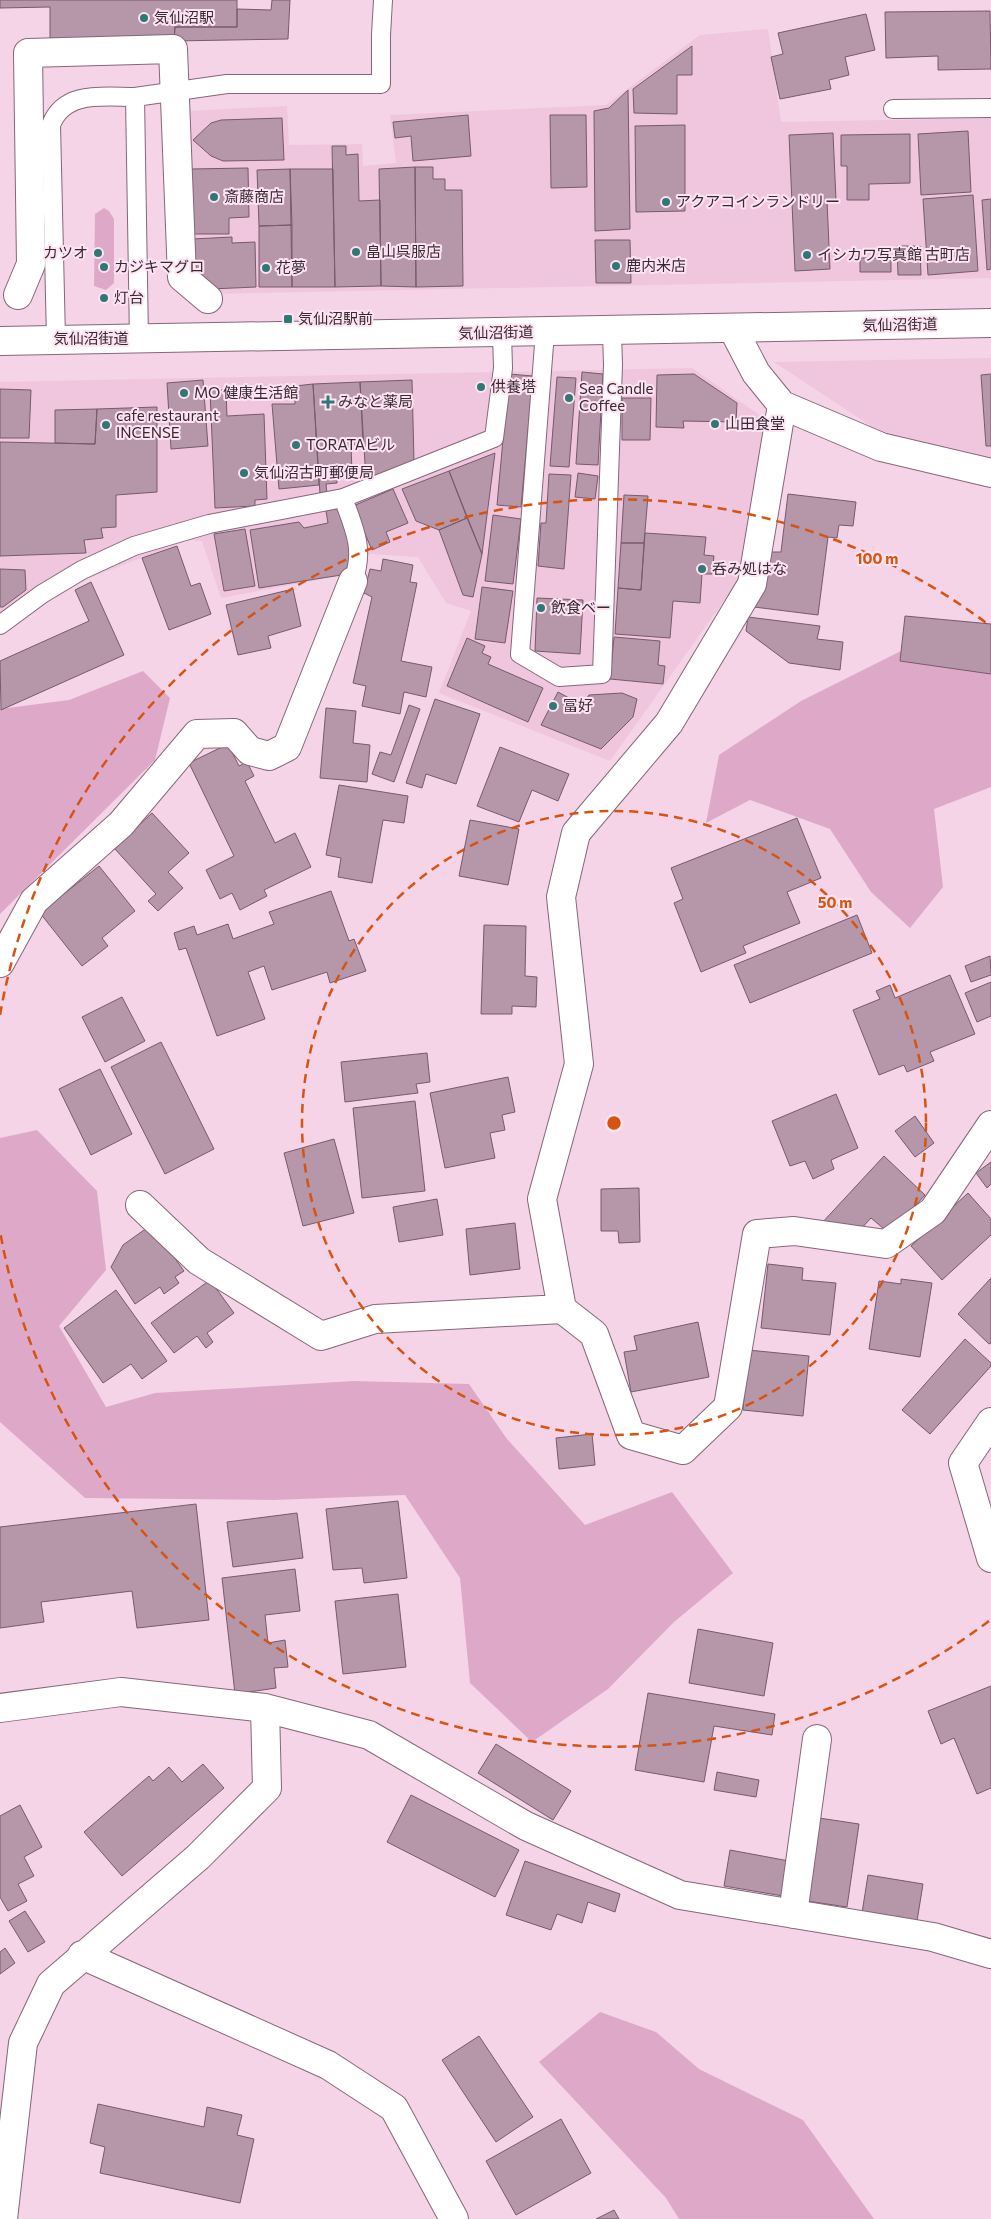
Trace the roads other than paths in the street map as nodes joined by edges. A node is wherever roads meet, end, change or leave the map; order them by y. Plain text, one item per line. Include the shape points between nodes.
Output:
1 (383, 0) edge
2 (174, 93) junction
3 (135, 97) junction
4 (991, 108) edge
5 (893, 109) dead end
6 (18, 295) dead end
7 (208, 299) dead end
8 (991, 322) edge
9 (733, 328) junction
10 (612, 331) junction
11 (545, 332) junction
12 (502, 333) junction
13 (56, 339) junction
14 (139, 340) junction
15 (0, 341) edge
16 (782, 405) junction
17 (991, 473) edge
18 (343, 498) junction
19 (353, 581) joint
20 (0, 625) edge
21 (0, 963) edge
22 (991, 1125) edge
23 (140, 1205) dead end
24 (562, 1308) junction
25 (991, 1422) edge
26 (991, 1558) edge
27 (0, 1708) edge
28 (265, 1708) junction
29 (817, 1739) dead end
30 (793, 1914) junction
31 (991, 1954) edge
32 (82, 1955) junction
33 (3, 2219) edge
34 (454, 2219) edge

1 - 2 lane via 381,84 227,84
2 - 3 lane
2 - 6 street via 173,49 28,53 31,264
2 - 7 street via 182,277
3 - 13 lane via 90,96 67,104 56,112 51,125
3 - 14 lane
4 - 5 lane
8 - 9 street, 気仙沼街道
9 - 10 street, 気仙沼街道
9 - 16 street via 756,373
10 - 11 street, 気仙沼街道
10 - 11 lane via 602,674 559,678 520,654
11 - 12 street, 気仙沼街道
12 - 14 street, 気仙沼街道
12 - 18 lane via 502,368 494,438
13 - 14 street, 気仙沼街道
13 - 15 street, 気仙沼街道
16 - 17 street via 881,447
16 - 24 street via 752,584 669,723 576,833 561,897 579,1064 542,1199
18 - 19 lane via 359,542 358,568
18 - 20 lane via 210,524 134,546 82,570
19 - 21 street via 287,747 269,756 250,751 234,733 197,734 121,824 34,901
22 - 24 street via 933,1210 886,1244 794,1231 757,1234 728,1407 683,1450 631,1435 594,1334
23 - 24 street via 199,1261 321,1336 375,1320
25 - 26 street via 963,1463
27 - 28 street via 120,1692
28 - 30 street via 369,1735 526,1826 680,1895
28 - 32 street via 267,1788 198,1857
29 - 30 street
30 - 31 street via 933,1937
32 - 33 street via 51,1984 23,2043
32 - 34 street via 328,2065 394,2108

